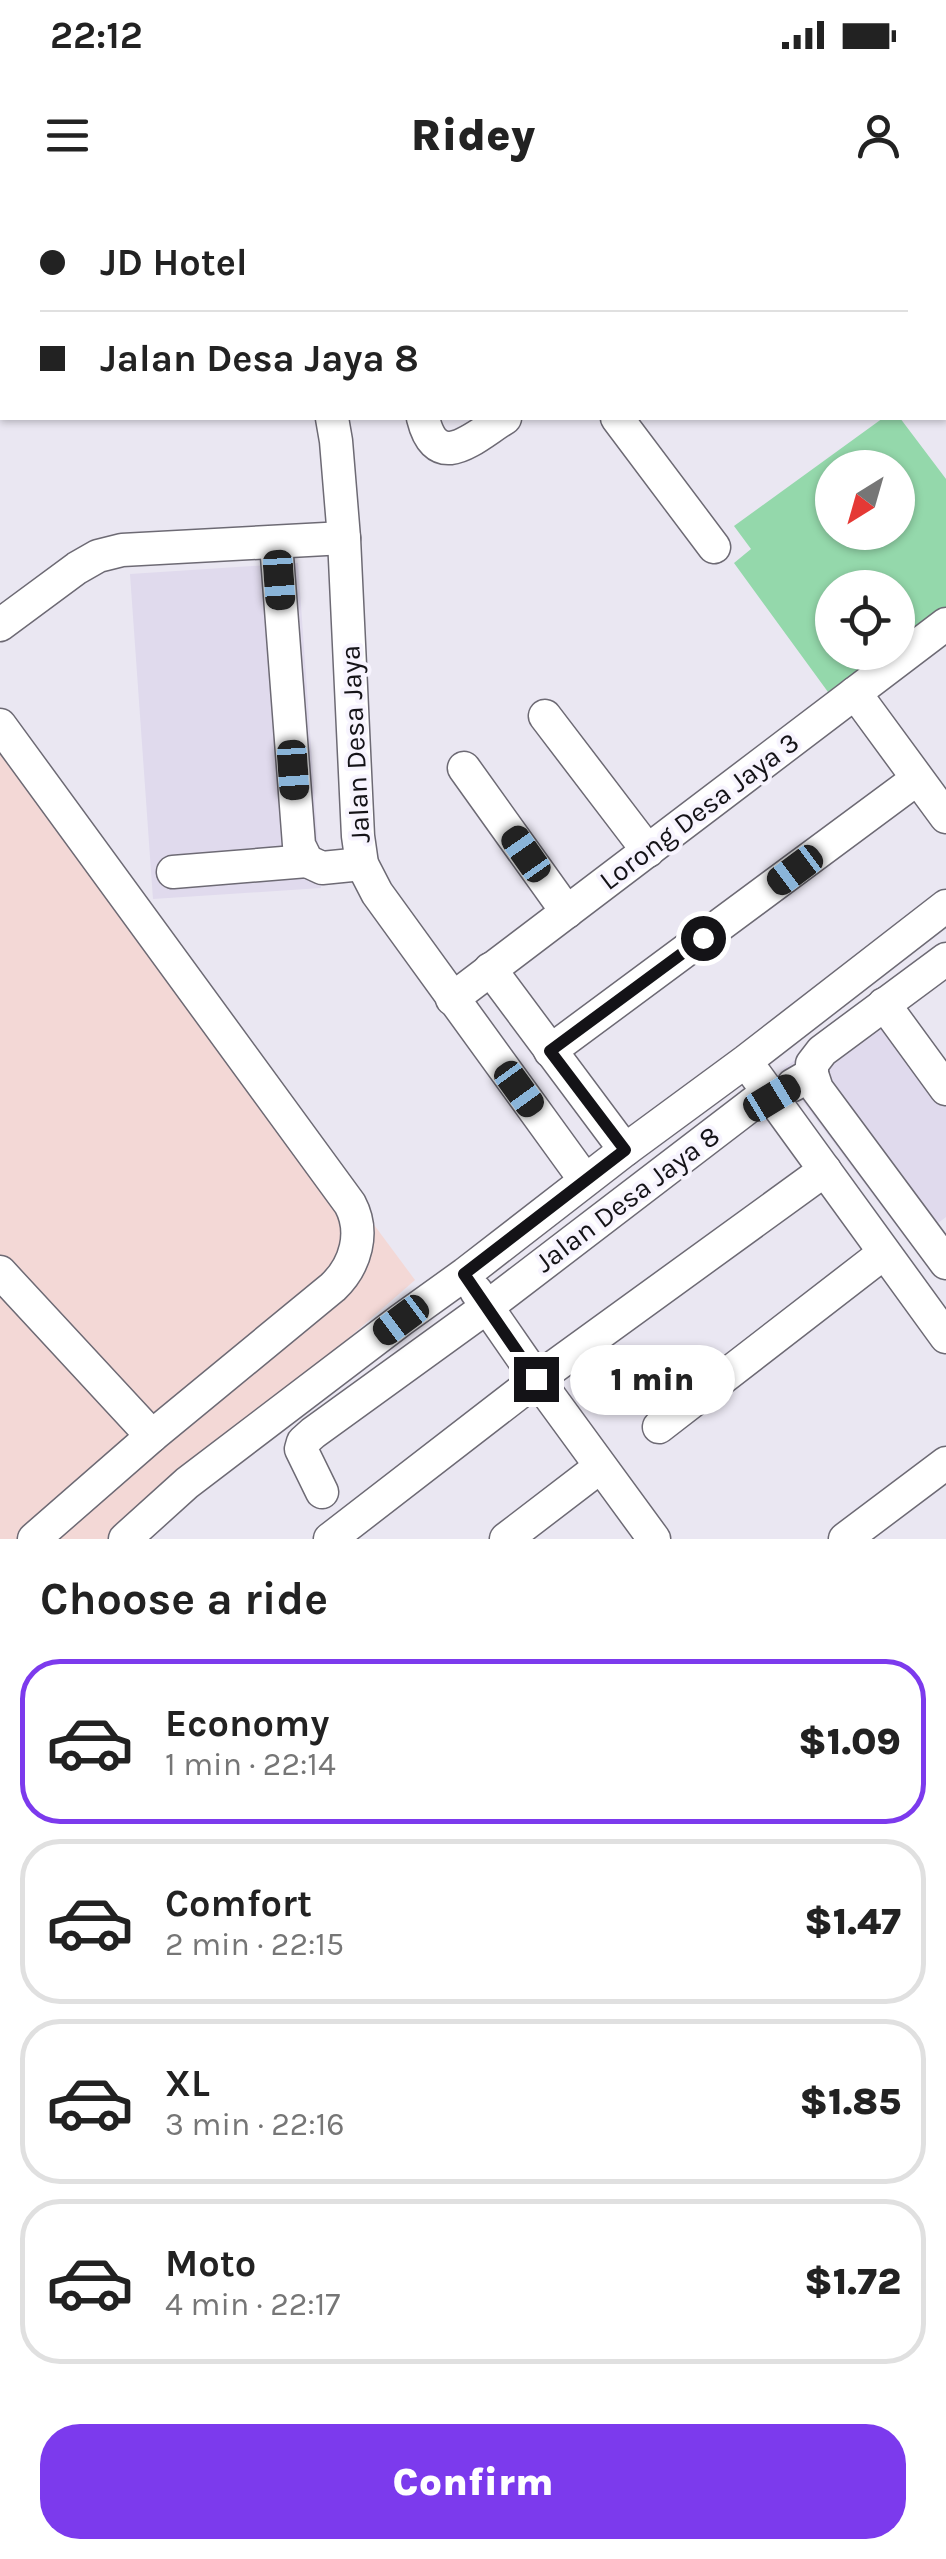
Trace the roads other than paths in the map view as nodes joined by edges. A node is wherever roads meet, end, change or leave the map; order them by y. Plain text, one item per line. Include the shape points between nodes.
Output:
1 (332, 420) edge
2 (423, 420) edge
3 (502, 420) edge
4 (619, 420) edge
5 (344, 538) junction
6 (276, 543) junction
7 (714, 547) dead end
8 (946, 624) edge
9 (0, 625) edge
10 (855, 693) junction
11 (545, 716) dead end
12 (0, 726) edge
13 (464, 768) dead end
14 (917, 780) junction
15 (946, 817) edge
16 (648, 850) junction
17 (307, 861) junction
18 (362, 864) junction
19 (173, 872) dead end
20 (946, 906) edge
21 (567, 912) junction
22 (946, 959) edge
23 (490, 970) junction
24 (452, 998) junction
25 (884, 1004) junction
26 (550, 1051) junction
27 (746, 1061) junction
28 (812, 1074) junction
29 (946, 1088) edge
30 (770, 1095) junction
31 (625, 1150) junction
32 (824, 1170) junction
33 (586, 1180) junction
34 (941, 1244) edge
35 (884, 1253) junction
36 (0, 1272) edge
37 (464, 1274) junction
38 (487, 1307) junction
39 (946, 1338) edge
40 (536, 1379) junction
41 (659, 1426) dead end
42 (152, 1436) junction
43 (946, 1463) edge
44 (600, 1468) junction
45 (322, 1492) dead end
46 (855, 1536) edge
47 (34, 1539) edge
48 (125, 1539) edge
49 (330, 1539) edge
50 (506, 1539) edge
51 (654, 1539) edge

1 - 5 street, Jalan Desa Jaya
2 - 3 street via 435,445 448,450
4 - 7 street
5 - 6 street
5 - 18 street, Jalan Desa Jaya
6 - 9 street via 98,556
6 - 17 street via 298,845
8 - 10 street, Lorong Desa Jaya 3
10 - 14 street
10 - 16 street, Lorong Desa Jaya 3
11 - 16 street
12 - 42 street via 358,1221 345,1275
13 - 21 street
14 - 15 street
14 - 26 street
16 - 21 street, Lorong Desa Jaya 3
17 - 18 street via 322,868
17 - 19 street
18 - 24 street, Jalan Desa Jaya
20 - 27 street, Jalan Desa Jaya 8
21 - 23 street, Lorong Desa Jaya 3
22 - 25 street, Jalan Desa Jaya 8
23 - 24 street, Lorong Desa Jaya 3
23 - 26 street
24 - 33 street, Jalan Desa Jaya
25 - 28 street, Jalan Desa Jaya 8 via 822,1050
25 - 29 street
26 - 31 street
27 - 30 street
27 - 31 street, Jalan Desa Jaya 8
28 - 30 street, Jalan Desa Jaya 8
28 - 34 street via 817,1089
30 - 32 street
30 - 38 street, Jalan Desa Jaya 8
31 - 33 street, Jalan Desa Jaya 8
32 - 35 street
32 - 40 street
33 - 37 street, Jalan Desa Jaya 8
35 - 39 street
35 - 41 street
36 - 42 street
37 - 38 street
37 - 48 street, Jalan Desa Jaya 8 via 187,1483
38 - 40 street
38 - 45 street, Jalan Desa Jaya 8 via 303,1442 303,1458
40 - 44 street
40 - 49 street
42 - 47 street
43 - 46 street
44 - 50 street
44 - 51 street

